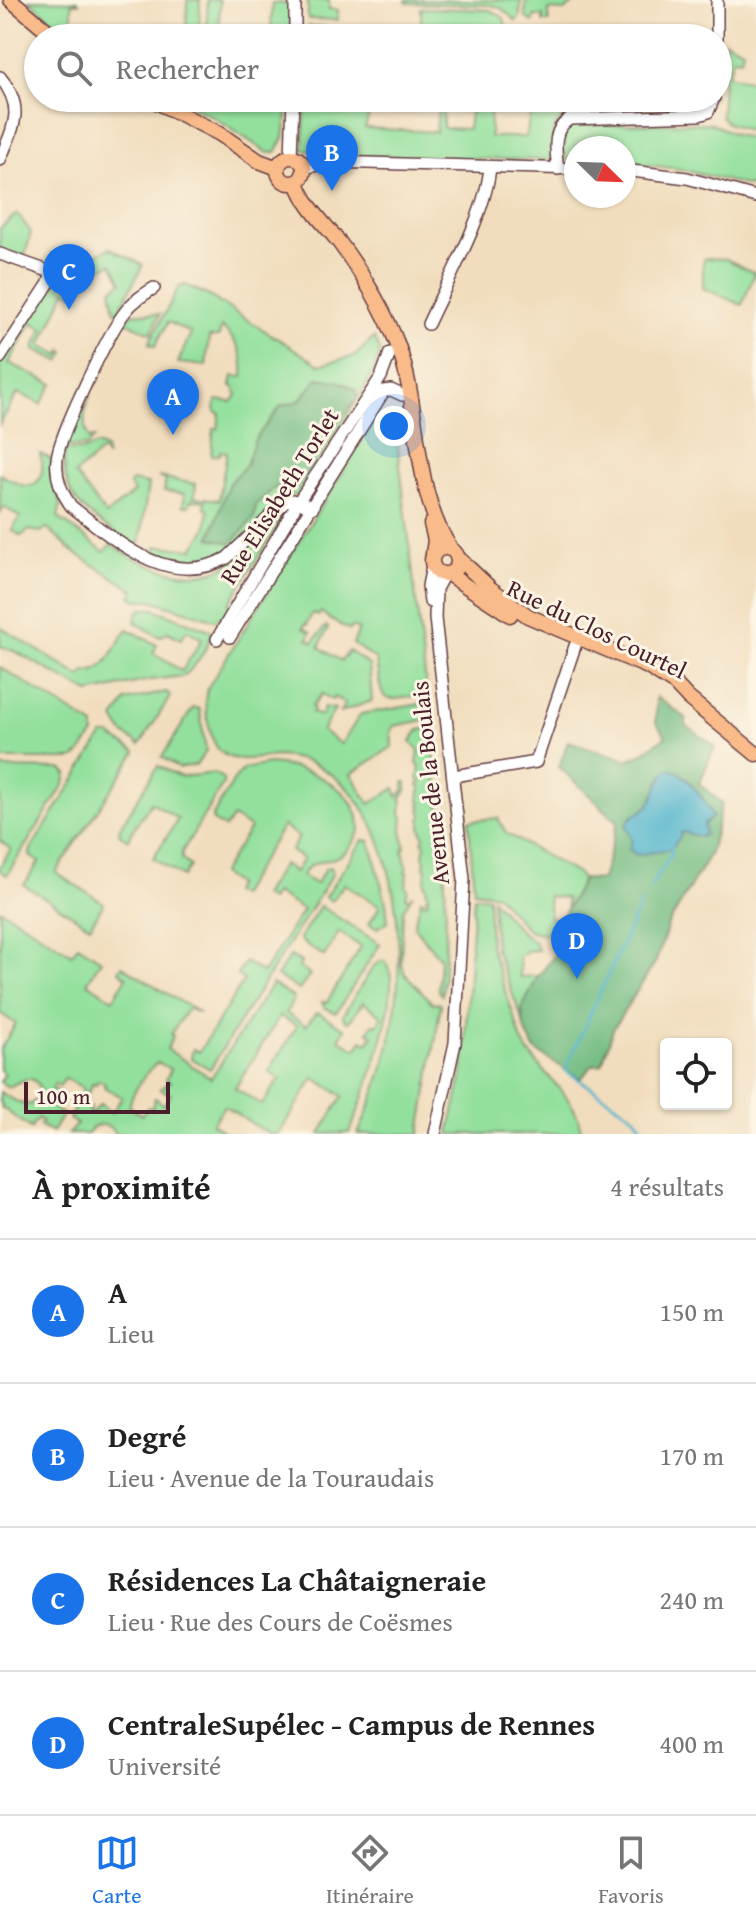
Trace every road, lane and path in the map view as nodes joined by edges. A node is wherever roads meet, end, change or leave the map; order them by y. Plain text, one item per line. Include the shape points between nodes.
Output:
1 (11, 0) edge
2 (295, 0) edge
3 (717, 0) edge
4 (39, 24) edge
5 (295, 24) edge
6 (717, 24) edge
7 (0, 77) edge
8 (177, 112) edge
9 (293, 112) edge
10 (708, 112) edge
11 (291, 157) junction
12 (0, 160) edge
13 (490, 167) junction
14 (278, 168) junction
15 (304, 168) junction
16 (558, 169) junction
17 (564, 169) edge
18 (636, 172) edge
19 (297, 182) junction
20 (756, 197) edge
21 (0, 254) edge
22 (362, 278) junction
23 (154, 288) dead end
24 (428, 324) dead end
25 (390, 353) junction
26 (0, 358) edge
27 (401, 370) junction
28 (381, 377) junction
29 (384, 391) junction
30 (402, 395) junction
31 (298, 502) junction
32 (313, 507) junction
33 (454, 553) junction
34 (440, 567) junction
35 (230, 637) dead end
36 (217, 639) dead end
37 (575, 646) junction
38 (688, 698) junction
39 (756, 754) edge
40 (454, 776) junction
41 (435, 1134) edge

1 - 4 main road
2 - 5 street
3 - 6 street
7 - 12 street via 17,116
8 - 14 main road
9 - 11 street
10 - 16 street via 570,119 556,135
11 - 14 main road
11 - 15 main road
13 - 15 street via 331,162
13 - 16 street
13 - 24 street via 476,218
14 - 19 main road via 282,180
15 - 19 main road
16 - 17 street
18 - 20 street via 687,178
19 - 22 main road
21 - 26 street via 51,275
22 - 25 main road
22 - 27 main road via 397,343
23 - 31 street via 131,304 117,323 62,436 56,468 63,495 137,555 190,569 227,558 282,504
25 - 27 main road
25 - 28 street, Rue Elisabeth Torlet
27 - 28 street
27 - 29 street, Rue Elisabeth Torlet
27 - 30 main road
27 - 33 main road via 414,410 427,489
28 - 31 street, Rue Elisabeth Torlet
29 - 30 street
29 - 32 street, Rue Elisabeth Torlet
30 - 34 main road via 417,484
31 - 32 street
31 - 36 street, Rue Elisabeth Torlet
32 - 35 street, Rue Elisabeth Torlet
33 - 34 main road via 457,565
33 - 34 main road via 441,548
33 - 38 main road, Rue du Clos Courtel via 528,616 648,667
34 - 37 main road, Rue du Clos Courtel via 500,609
34 - 40 street, Avenue de la Boulais via 428,586
37 - 38 main road, Rue du Clos Courtel
37 - 40 street via 536,762
38 - 39 main road, Rue du Clos Courtel
40 - 41 street, Avenue de la Boulais via 464,879 455,1043

